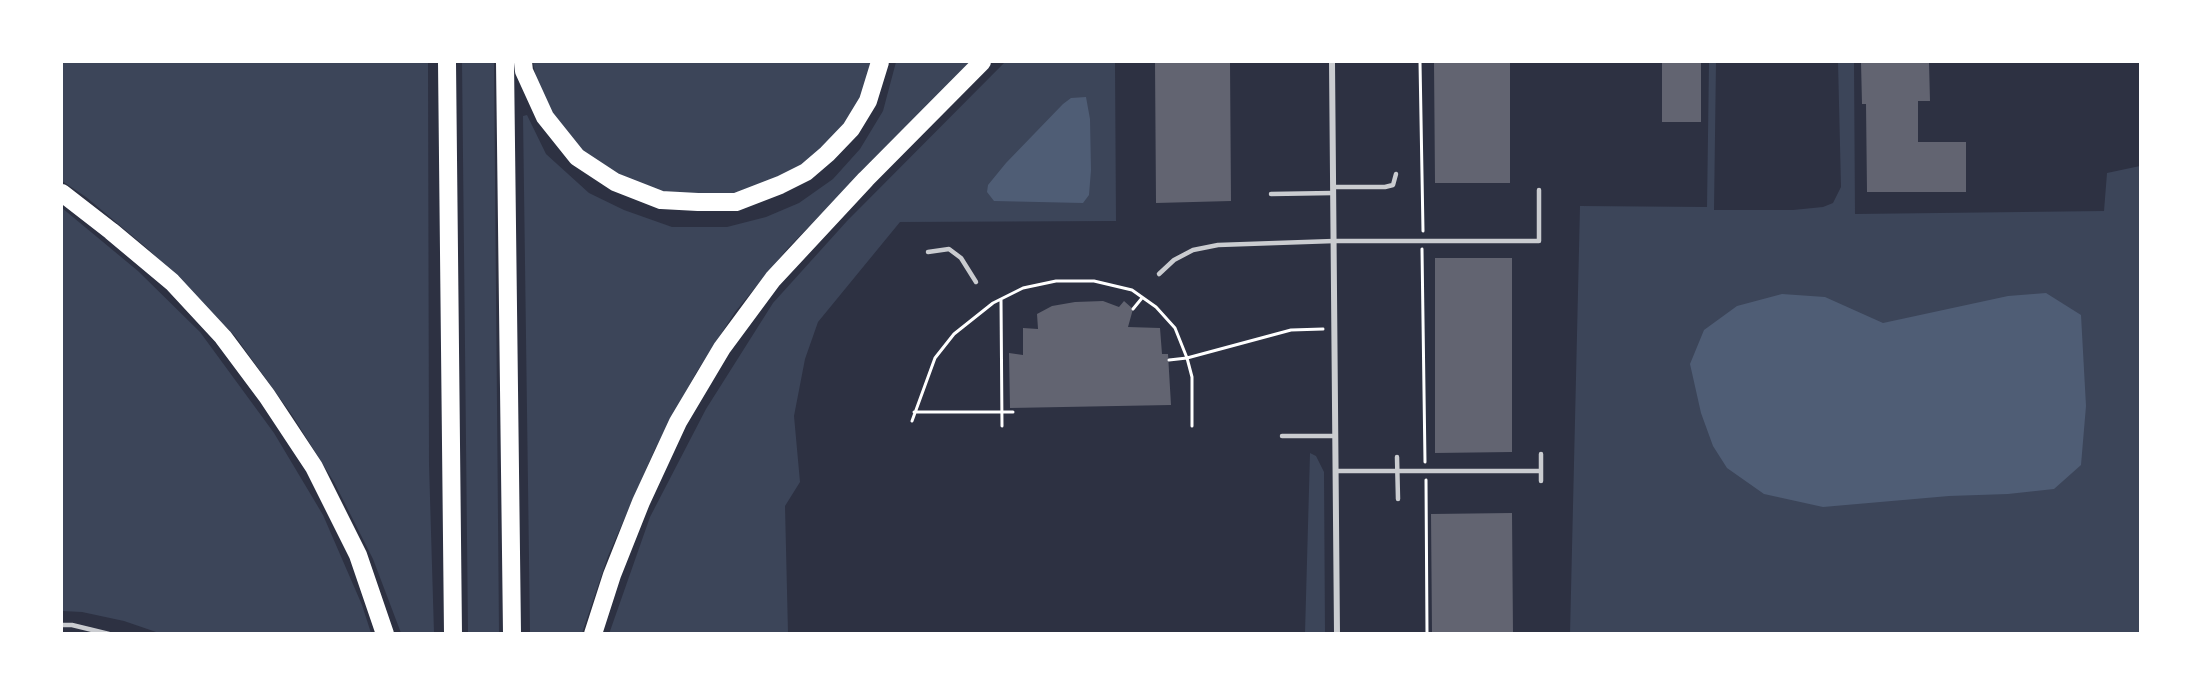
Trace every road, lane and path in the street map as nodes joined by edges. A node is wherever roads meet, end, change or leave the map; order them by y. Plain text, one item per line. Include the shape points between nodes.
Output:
1 (447, 62) edge
2 (506, 62) edge
3 (523, 62) edge
4 (880, 62) edge
5 (982, 62) edge
6 (1332, 62) edge
7 (1420, 62) edge
8 (1396, 174) dead end
9 (1333, 190) junction
10 (1539, 190) dead end
11 (62, 194) edge
12 (1270, 194) dead end
13 (1334, 241) junction
14 (1422, 241) junction
15 (928, 252) dead end
16 (1159, 274) dead end
17 (976, 282) dead end
18 (1142, 298) junction
19 (1001, 299) junction
20 (1133, 309) dead end
21 (1334, 328) junction
22 (1187, 358) junction
23 (1168, 360) dead end
24 (1002, 411) junction
25 (1012, 411) dead end
26 (915, 412) junction
27 (912, 421) dead end
28 (1002, 426) dead end
29 (1192, 426) dead end
30 (1282, 436) dead end
31 (1335, 436) junction
32 (1540, 454) dead end
33 (1397, 457) dead end
34 (1336, 471) junction
35 (1397, 471) junction
36 (1425, 471) junction
37 (1540, 471) junction
38 (1541, 481) dead end
39 (1398, 499) dead end
40 (62, 625) edge
41 (109, 633) edge
42 (385, 633) edge
43 (453, 633) edge
44 (512, 633) edge
45 (593, 633) edge
46 (1337, 633) edge
47 (1427, 633) edge

1 - 43 highway
2 - 44 highway
3 - 4 highway via 545,117 577,157 615,182 661,200 707,202 736,201 780,185 813,166 851,129 868,101
5 - 45 highway via 773,279 722,348 678,422 641,502
6 - 9 street
7 - 14 path
8 - 9 lane via 1392,185 1385,187
9 - 12 lane
9 - 13 street
10 - 14 lane via 1539,241
11 - 42 highway via 172,282 267,396 314,467 348,535
13 - 14 lane
13 - 16 lane via 1218,245 1194,250 1174,260
13 - 21 street
14 - 36 path
15 - 17 lane via 949,249 961,258
18 - 19 path via 1132,290 1094,281 1056,281 1023,288
18 - 20 path
18 - 22 path via 1175,328
19 - 24 path
19 - 26 path via 954,334 935,358
21 - 22 path via 1291,330
21 - 31 street
22 - 23 path
22 - 29 path via 1192,377
24 - 25 path
24 - 26 path
24 - 28 path
26 - 27 path
30 - 31 lane
31 - 34 street
32 - 37 lane
33 - 35 lane
34 - 35 lane
34 - 46 street
35 - 36 lane
35 - 39 lane
36 - 37 lane
36 - 47 path
37 - 38 lane
40 - 41 lane

